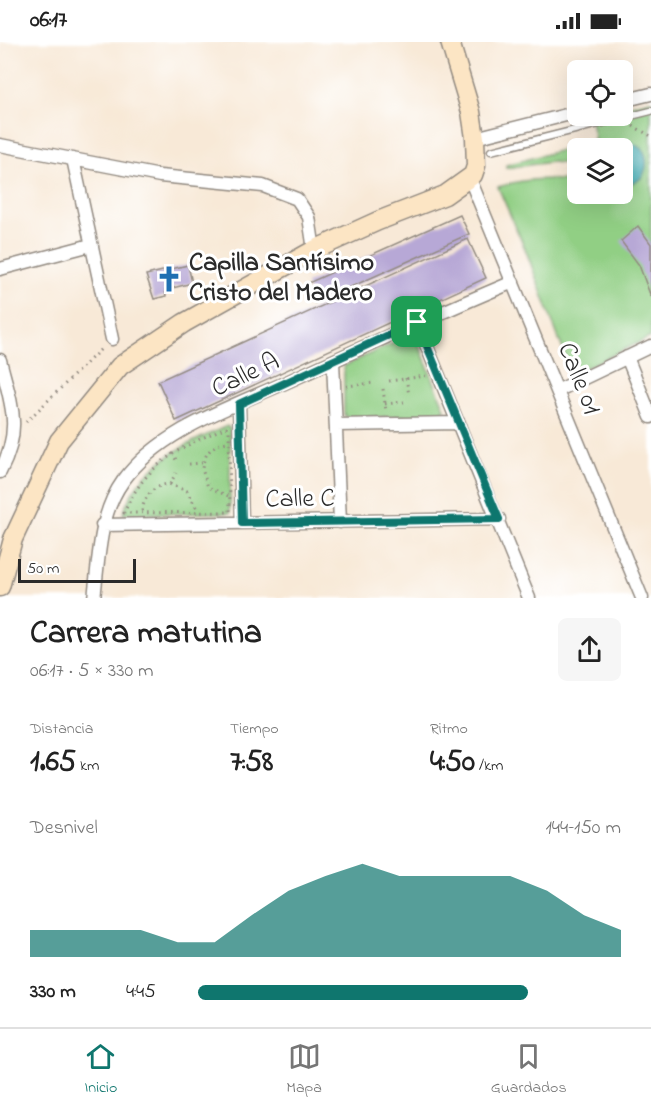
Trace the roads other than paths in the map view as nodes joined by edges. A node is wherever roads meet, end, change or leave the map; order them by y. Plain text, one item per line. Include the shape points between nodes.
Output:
1 (450, 42) edge
2 (651, 94) edge
3 (633, 98) edge
4 (651, 111) edge
5 (567, 115) edge
6 (475, 138) junction
7 (0, 145) edge
8 (491, 151) dead end
9 (73, 159) junction
10 (470, 178) junction
11 (91, 244) junction
12 (314, 250) junction
13 (0, 269) edge
14 (513, 282) junction
15 (417, 322) junction
16 (112, 339) road end
17 (651, 346) edge
18 (627, 357) junction
19 (0, 360) edge
20 (333, 361) junction
21 (559, 390) junction
22 (239, 404) junction
23 (651, 417) edge
24 (459, 423) junction
25 (336, 425) junction
26 (0, 472) edge
27 (499, 519) junction
28 (340, 522) junction
29 (242, 523) junction
30 (102, 525) junction
31 (0, 587) edge
32 (94, 598) edge
33 (529, 598) edge
34 (642, 598) edge

1 - 6 main road
2 - 3 street
4 - 8 lane
5 - 6 street
6 - 10 main road via 476,171
7 - 9 street
9 - 11 street
9 - 12 street via 160,176 263,186 297,200 309,218
10 - 12 main road via 445,195
10 - 14 street, Calle 01
11 - 13 street
11 - 16 street
12 - 31 main road via 184,323 120,366 59,441 13,539
14 - 15 street, Calle A
14 - 21 street, Calle 01
15 - 20 street, Calle A
15 - 24 street
17 - 18 street
18 - 21 street
18 - 23 street
19 - 26 street via 14,411 10,453
20 - 22 street, Calle A
20 - 25 street
21 - 34 street, Calle 01
22 - 29 street
22 - 30 street, Calle A via 155,448 122,482
24 - 25 street
24 - 27 street
25 - 28 street
27 - 28 street, Calle C
27 - 33 street
28 - 29 street, Calle C
29 - 30 street, Calle C
30 - 32 street, Calle A

